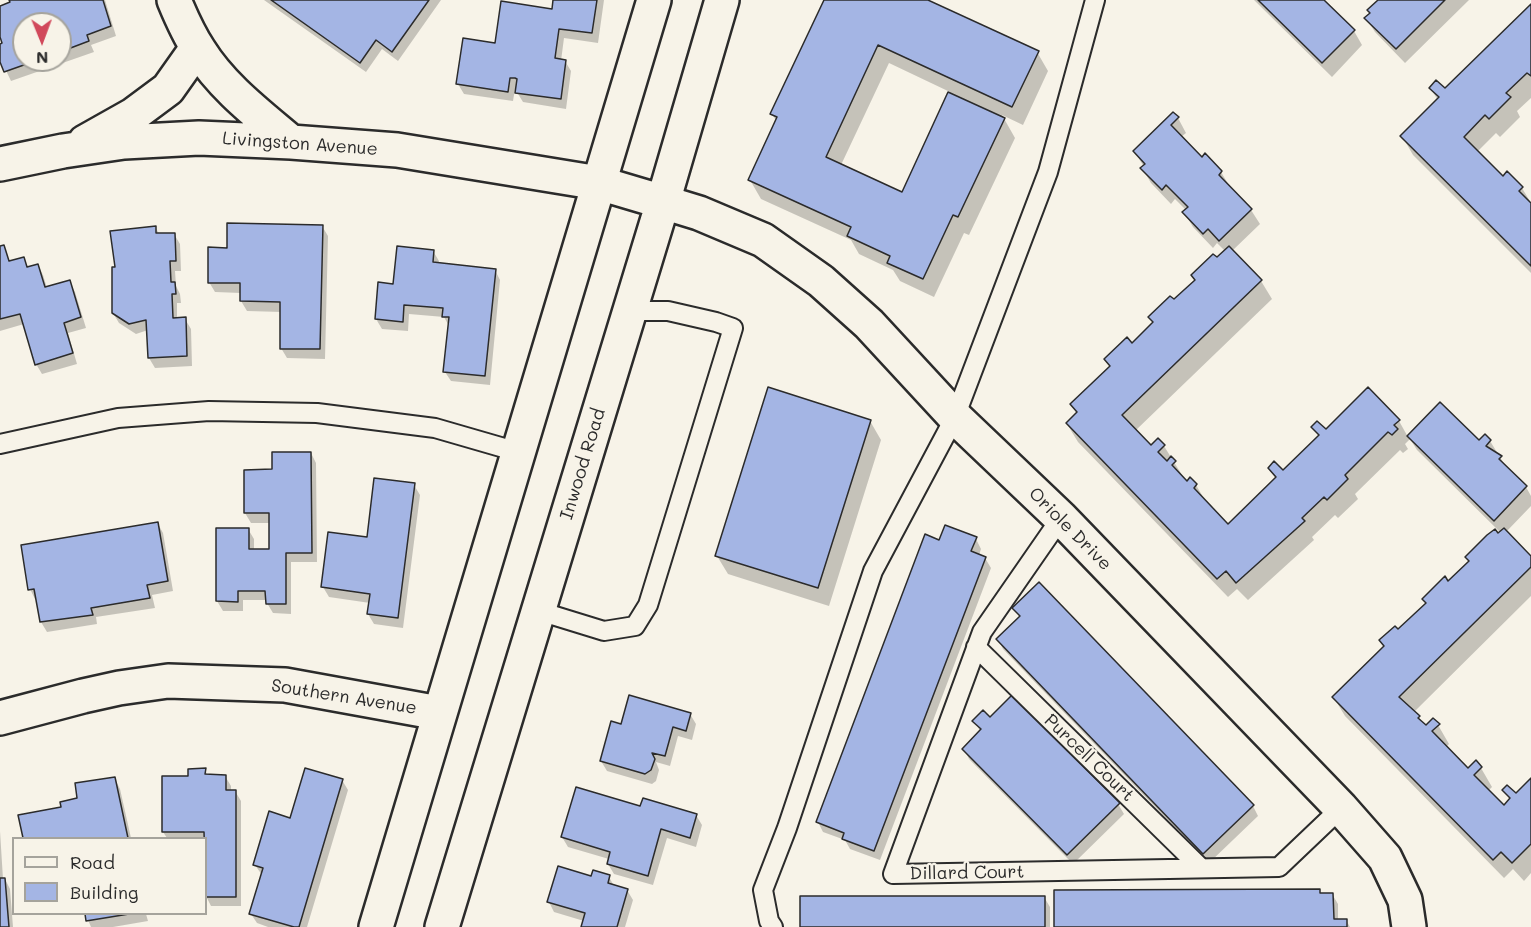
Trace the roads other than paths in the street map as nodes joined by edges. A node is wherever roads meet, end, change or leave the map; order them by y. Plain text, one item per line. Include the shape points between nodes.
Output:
1 (174, 0) edge
2 (654, 0) edge
3 (722, 0) edge
4 (1095, 0) edge
5 (197, 48) junction
6 (291, 142) junction
7 (71, 149) junction
8 (0, 164) edge
9 (599, 183) junction
10 (663, 202) junction
11 (630, 311) junction
12 (956, 417) junction
13 (0, 444) edge
14 (518, 452) junction
15 (1061, 518) junction
16 (539, 611) junction
17 (976, 647) junction
18 (440, 713) junction
19 (0, 718) edge
20 (1341, 807) junction
21 (1201, 868) junction
22 (376, 927) edge
23 (442, 927) edge
24 (773, 927) edge
25 (1409, 927) edge

1 - 5 street
2 - 9 street
3 - 10 street, Inwood Road
4 - 12 lane via 1048,172
5 - 6 street via 239,97
5 - 7 street via 168,89 133,115
6 - 7 street, Livingston Avenue via 199,138
6 - 9 street, Livingston Avenue via 397,150
7 - 8 street, Livingston Avenue
9 - 10 street, Livingston Avenue
9 - 14 street
10 - 11 street, Inwood Road
10 - 12 street, Oriole Drive via 763,240 821,281 869,324
11 - 16 street, Inwood Road
11 - 16 lane via 668,310 733,328 648,605 635,626 604,631
12 - 15 street, Oriole Drive
12 - 24 lane via 873,571 764,890
13 - 14 lane via 118,418 209,411 317,413 435,428
14 - 18 street
15 - 17 lane, Dillard Court via 982,632
15 - 20 street, Oriole Drive
16 - 23 street, Inwood Road
17 - 21 lane, Purcell Court
17 - 21 lane, Dillard Court via 893,874
18 - 19 street, Southern Avenue via 285,685 168,681 119,688
18 - 22 street
20 - 21 lane, Dillard Court via 1279,867
20 - 25 street, Oriole Drive via 1385,858 1405,900

